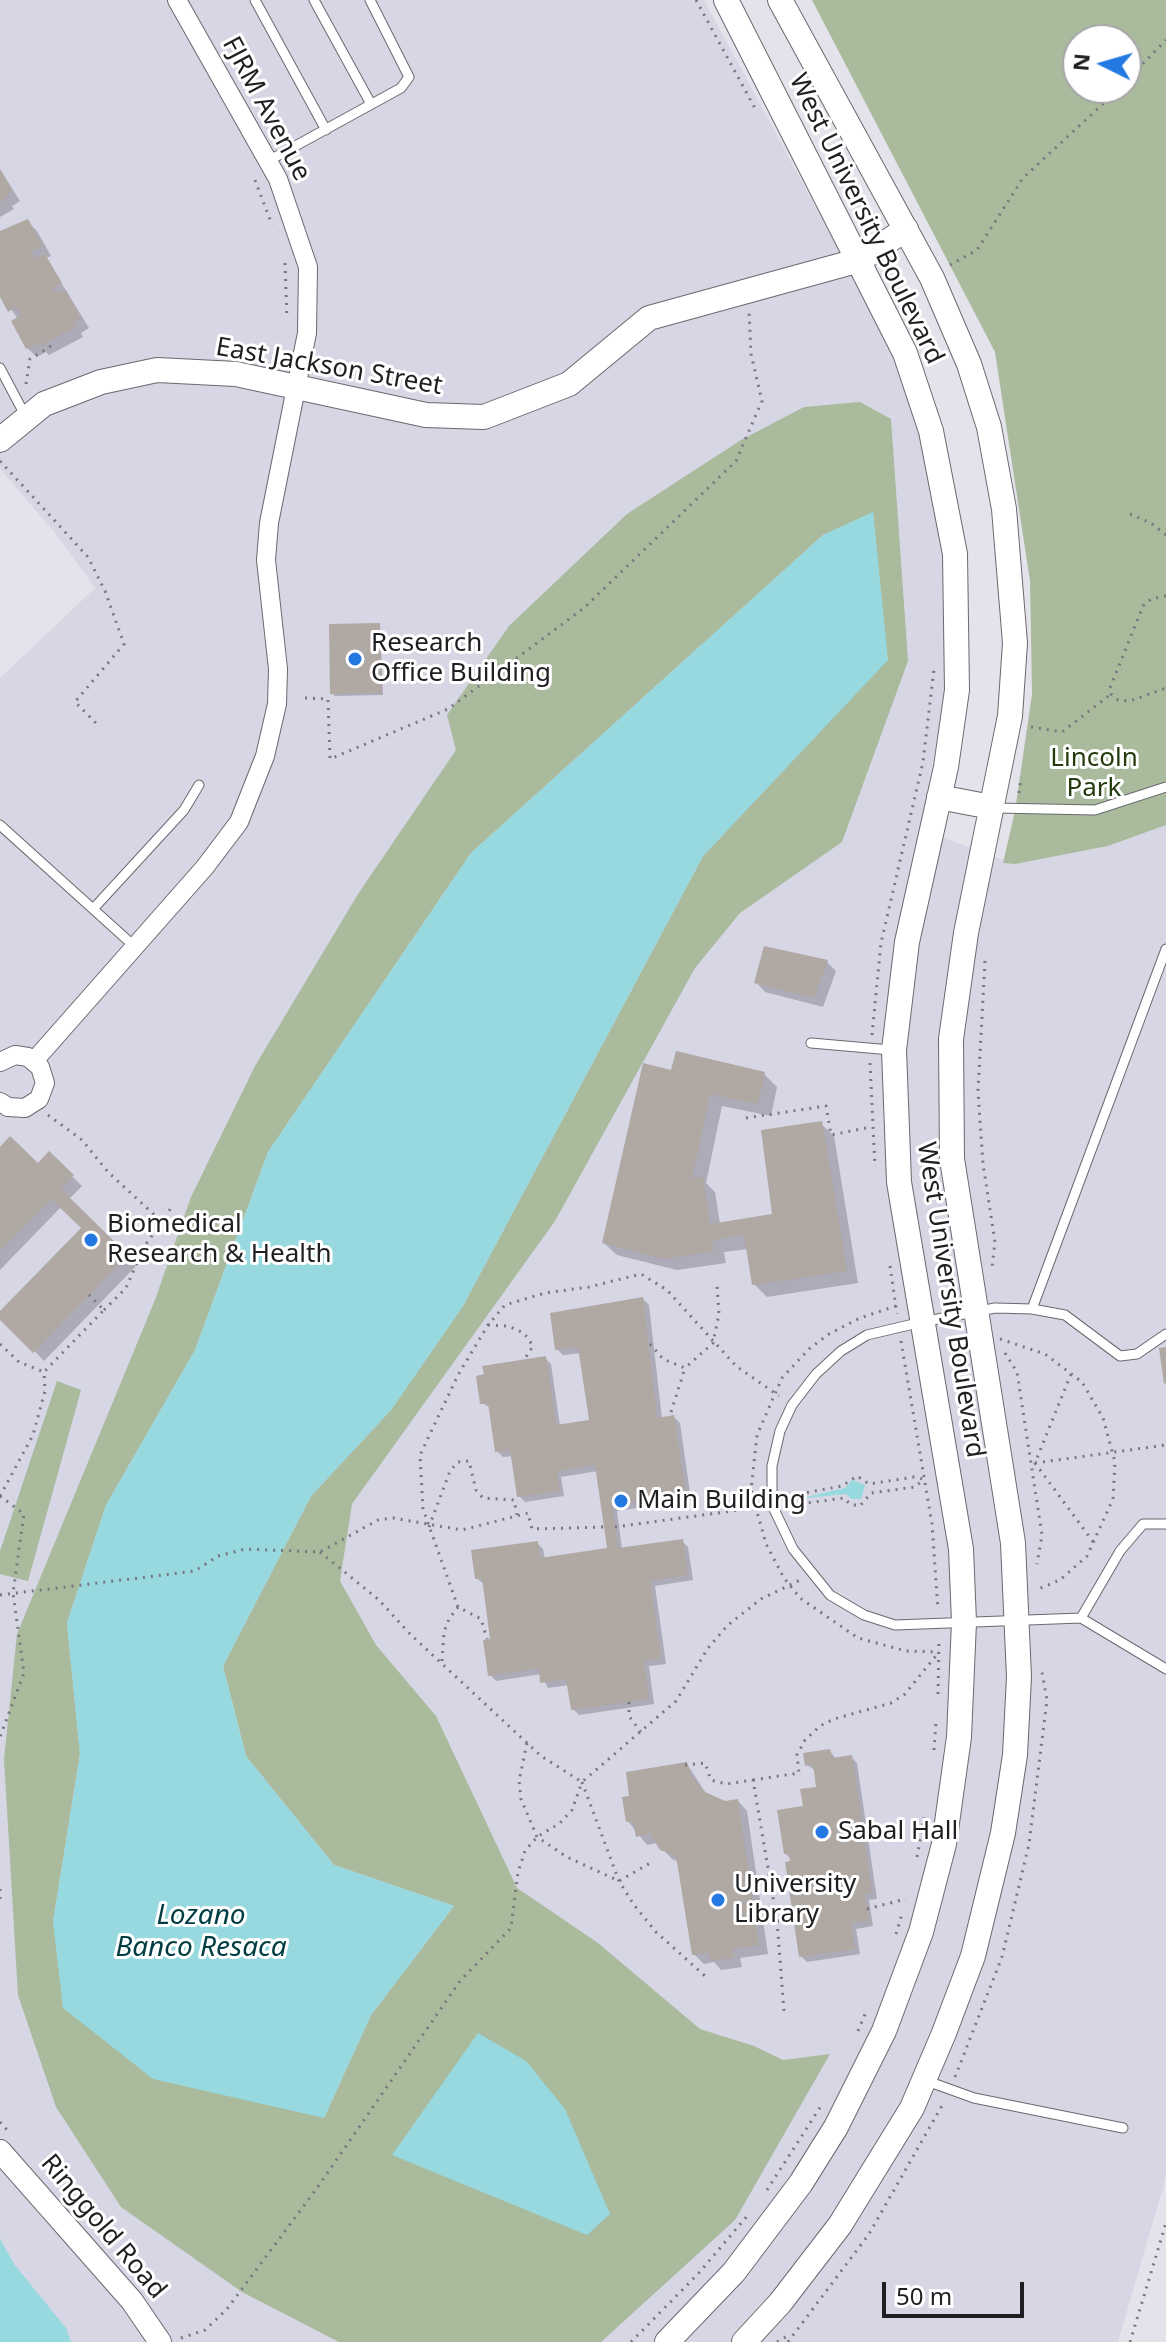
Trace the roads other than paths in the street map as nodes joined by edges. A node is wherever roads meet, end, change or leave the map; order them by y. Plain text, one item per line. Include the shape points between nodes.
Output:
1 (177, 0) edge
2 (255, 0) edge
3 (314, 0) edge
4 (370, 0) edge
5 (726, 0) edge
6 (780, 0) edge
7 (371, 104) junction
8 (326, 130) junction
9 (268, 161) junction
10 (906, 229) junction
11 (860, 260) junction
12 (0, 368) edge
13 (294, 387) junction
14 (20, 407) junction
15 (0, 440) edge
16 (199, 785) dead end
17 (1166, 787) edge
18 (939, 797) junction
19 (991, 807) junction
20 (0, 825) edge
21 (94, 908) junction
22 (134, 946) junction
23 (1166, 949) edge
24 (811, 1043) dead end
25 (894, 1050) junction
26 (34, 1061) junction
27 (0, 1062) edge
28 (0, 1102) edge
29 (1032, 1309) junction
30 (976, 1311) junction
31 (922, 1322) junction
32 (1166, 1334) edge
33 (1166, 1524) edge
34 (1081, 1618) junction
35 (1018, 1621) junction
36 (964, 1622) junction
37 (1166, 1669) edge
38 (924, 2080) junction
39 (1123, 2128) dead end
40 (0, 2151) edge
41 (674, 2340) edge
42 (169, 2341) edge
43 (744, 2342) edge

1 - 9 street, FJRM Avenue
2 - 8 lane
3 - 7 lane
4 - 7 lane via 409,77 401,88
5 - 11 main road, West University Boulevard
6 - 10 main road, West University Boulevard
7 - 8 lane
8 - 9 lane
9 - 13 street, FJRM Avenue via 308,267 307,333
10 - 11 main road, East Jackson Street
10 - 19 main road, West University Boulevard via 969,364 989,427 1004,509 1015,643 1009,778
11 - 13 main road, East Jackson Street via 649,318 569,384 484,417 426,415
11 - 18 main road, West University Boulevard via 905,353 945,490 959,614 957,690 934,764
12 - 14 lane
13 - 14 main road, East Jackson Street via 236,374 157,370
13 - 22 street, FJRM Avenue via 266,560 278,669 277,704 265,756 239,822
14 - 15 main road, East Jackson Street
16 - 21 lane via 184,810
17 - 19 lane via 1095,810
18 - 19 main road
18 - 25 main road, West University Boulevard via 907,942
19 - 30 main road, West University Boulevard via 951,1039 952,1159
20 - 21 lane
21 - 22 lane
22 - 26 street, FJRM Avenue
23 - 29 lane
24 - 25 lane
25 - 31 main road, West University Boulevard via 899,1182
26 - 27 street via 15,1055
26 - 28 street via 45,1083 39,1099 17,1109
29 - 30 lane
29 - 32 lane via 1065,1315 1120,1356 1137,1354
30 - 31 lane
30 - 35 main road, West University Boulevard via 1013,1543
31 - 36 main road, West University Boulevard via 961,1549
31 - 36 lane via 867,1335 816,1374 780,1431 772,1466 772,1505 810,1575 830,1595 895,1625
33 - 34 lane via 1143,1524 1120,1551
34 - 35 lane
34 - 37 lane
35 - 36 lane
35 - 38 main road, West University Boulevard via 1015,1755 1000,1845 973,1956
36 - 41 main road, West University Boulevard via 959,1737 944,1844 921,1932 884,2031 801,2183
38 - 39 lane via 974,2098
38 - 43 main road, West University Boulevard via 840,2225
40 - 42 street, Ringgold Road

